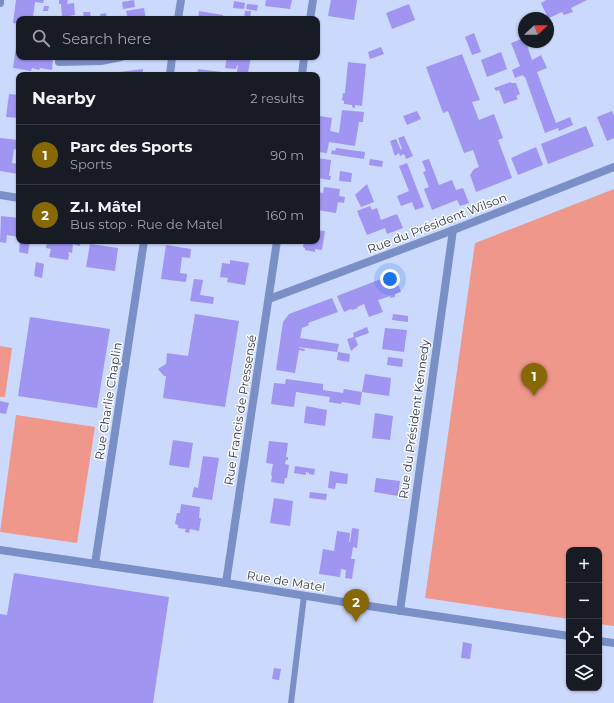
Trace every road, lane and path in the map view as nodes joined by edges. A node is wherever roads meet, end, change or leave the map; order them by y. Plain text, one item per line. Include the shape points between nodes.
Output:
1 (181, 0) edge
2 (313, 0) edge
3 (178, 16) edge
4 (310, 16) edge
5 (105, 60) edge
6 (172, 60) edge
7 (304, 60) edge
8 (59, 62) dead end
9 (170, 72) edge
10 (302, 72) edge
11 (614, 167) edge
12 (0, 195) edge
13 (16, 198) edge
14 (453, 230) junction
15 (144, 244) edge
16 (277, 244) edge
17 (269, 299) junction
18 (0, 550) edge
19 (95, 564) junction
20 (226, 583) junction
21 (304, 596) junction
22 (400, 611) junction
23 (566, 636) edge
24 (602, 641) edge
25 (614, 643) edge
26 (291, 703) edge

1 - 3 street
2 - 4 street
5 - 8 street
6 - 9 street
7 - 10 street
11 - 14 street, Rue du Président Wilson
12 - 13 street
14 - 17 street, Rue du Président Wilson
14 - 22 street, Rue du Président Kennedy
15 - 19 street, Rue Charlie Chaplin
16 - 17 street, Rue Francis de Pressensé
17 - 20 street, Rue Francis de Pressensé
18 - 19 street, Rue de Matel
19 - 20 street, Rue de Matel
20 - 21 street, Rue de Matel
21 - 22 street, Rue de Matel
21 - 26 lane
22 - 23 street, Rue de Matel
24 - 25 street

